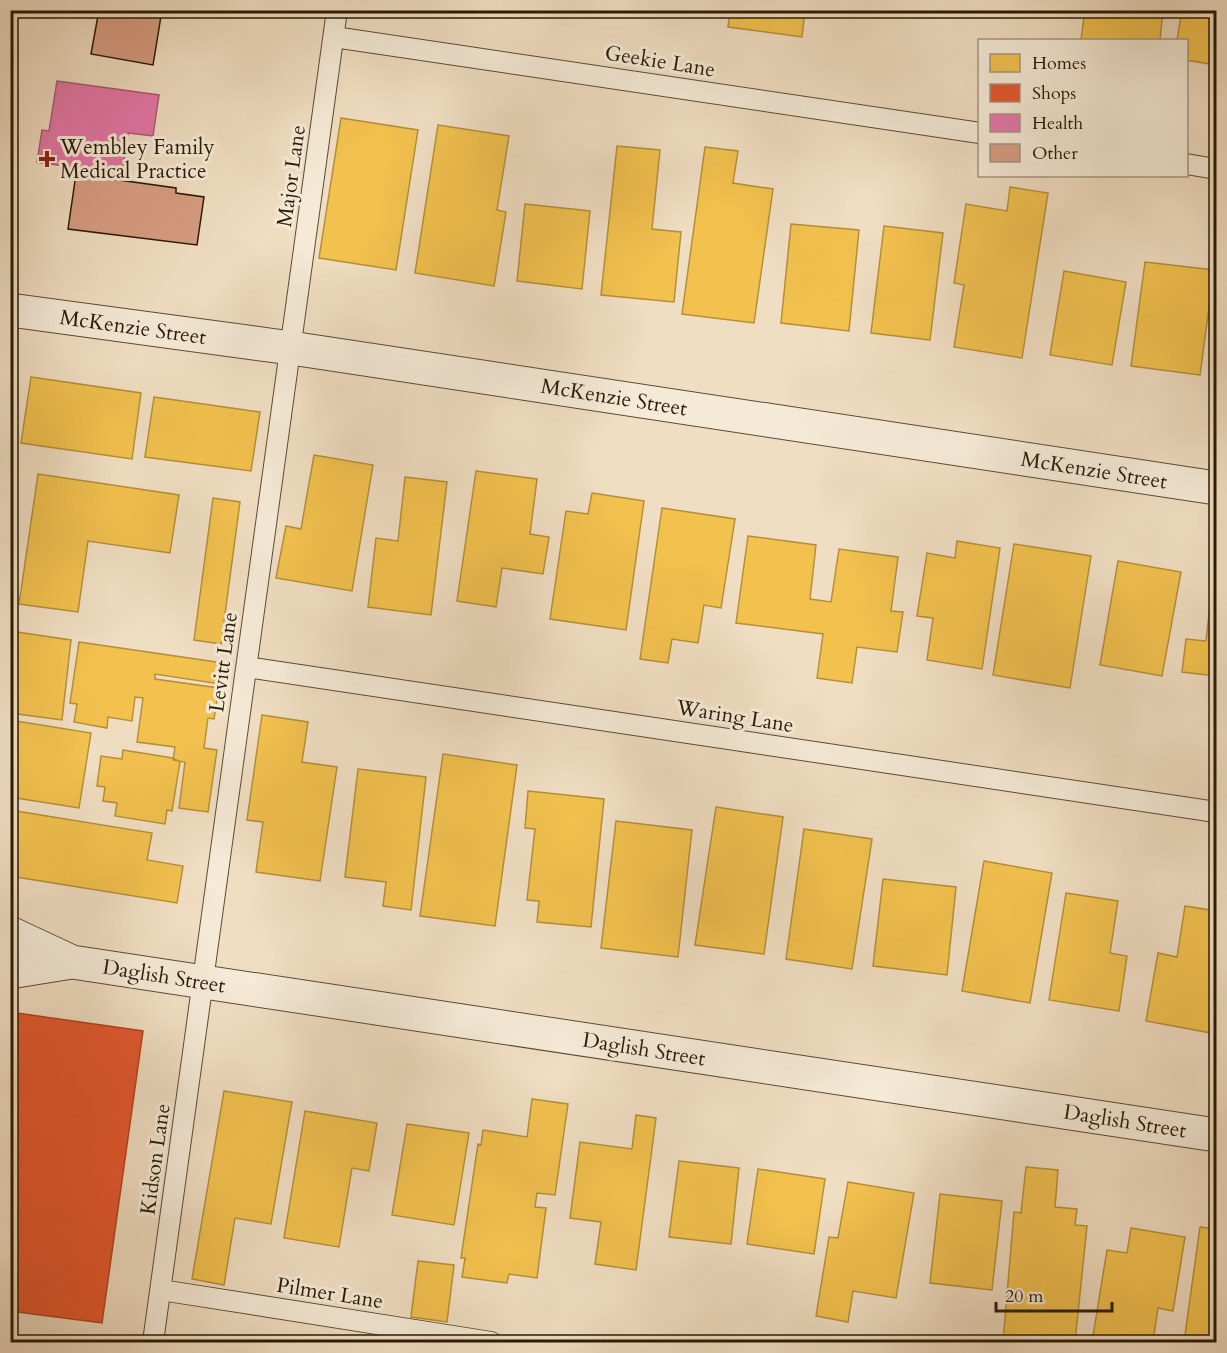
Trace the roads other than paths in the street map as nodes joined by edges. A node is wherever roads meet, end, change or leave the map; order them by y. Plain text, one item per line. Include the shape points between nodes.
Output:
1 (337, 10) edge
2 (334, 37) junction
3 (978, 133) edge
4 (1188, 164) edge
5 (1216, 169) edge
6 (10, 310) edge
7 (291, 348) junction
8 (1216, 488) edge
9 (247, 667) junction
10 (1216, 812) edge
11 (10, 933) edge
12 (72, 962) junction
13 (10, 972) edge
14 (203, 983) junction
15 (1216, 1135) edge
16 (161, 1290) junction
17 (153, 1342) edge
18 (491, 1342) edge

1 - 2 lane, Major Lane
2 - 3 lane, Geekie Lane
2 - 7 lane, Major Lane
4 - 5 lane
6 - 7 street, McKenzie Street
7 - 8 street, McKenzie Street
7 - 9 lane, Levitt Lane
9 - 10 lane, Waring Lane
9 - 14 lane, Levitt Lane
11 - 12 street, Daglish Street
12 - 13 street, Daglish Street
12 - 14 street, Daglish Street
14 - 15 street, Daglish Street
14 - 16 lane, Kidson Lane
16 - 17 lane, Kidson Lane
16 - 18 lane, Pilmer Lane

